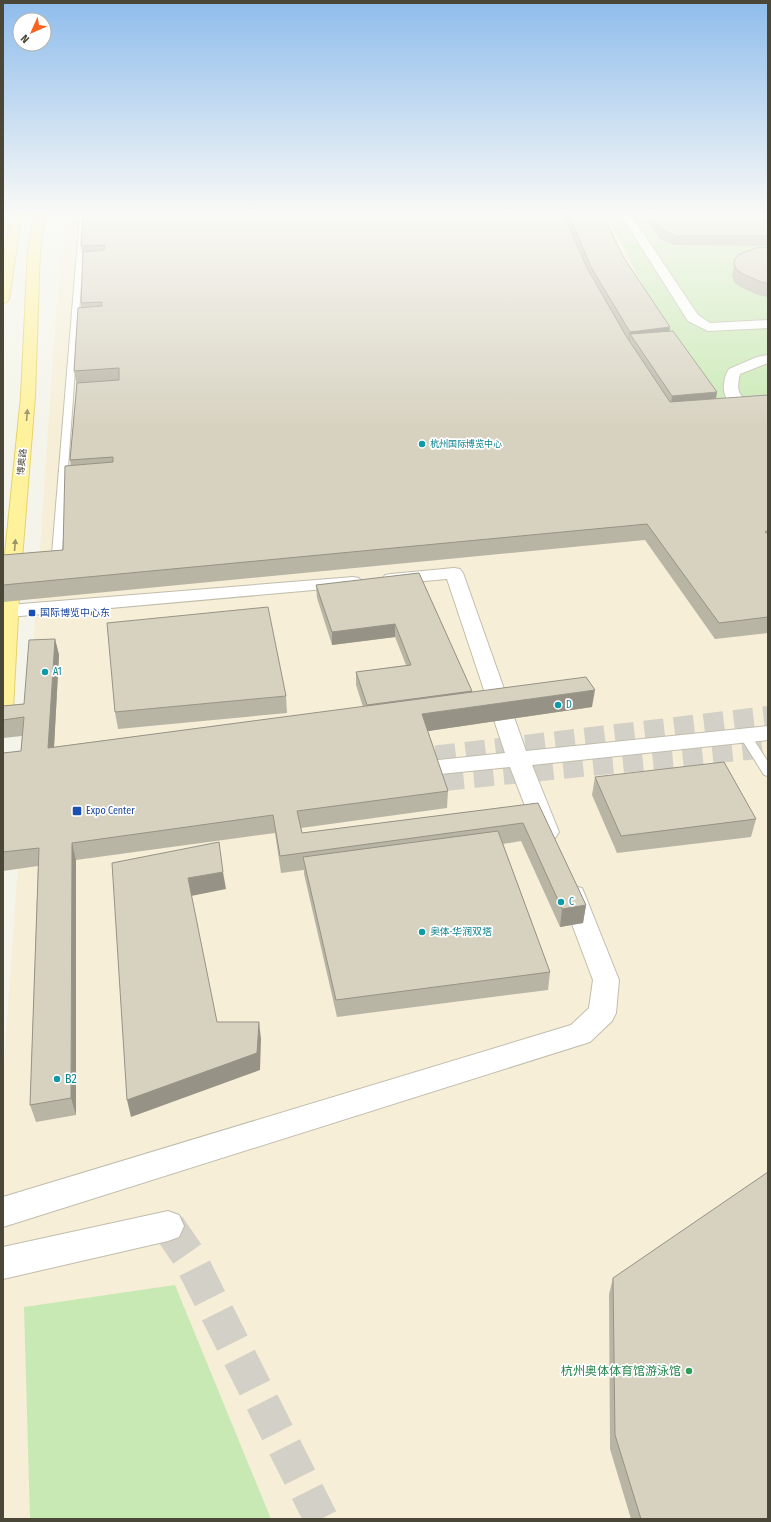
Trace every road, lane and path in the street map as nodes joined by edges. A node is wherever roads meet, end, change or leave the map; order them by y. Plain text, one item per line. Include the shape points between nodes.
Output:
1 (5, 286) edge
2 (32, 286) edge
3 (78, 286) edge
4 (672, 286) edge
5 (3, 298) edge
6 (768, 324) edge
7 (768, 359) edge
8 (748, 411) edge
9 (55, 577) edge
10 (9, 611) junction
11 (3, 709) edge
12 (768, 733) edge
13 (745, 735) junction
14 (518, 758) junction
15 (392, 772) edge
16 (768, 772) edge
17 (556, 854) edge
18 (565, 876) edge
19 (3, 1212) edge
20 (168, 1226) dead end
21 (3, 1263) edge

1 - 5 main road
10 -> 2 main road, 博奥路 via 28,396
3 - 9 lane
4 - 6 street via 693,318 708,327
7 - 8 street via 734,372 729,386 733,399
10 - 11 main road, 博奥路
10 - 14 street via 454,573
12 - 13 street
13 - 14 street
13 - 16 lane
14 - 15 street
14 - 17 street
18 - 19 street via 606,980 602,1013 580,1034
20 - 21 street

